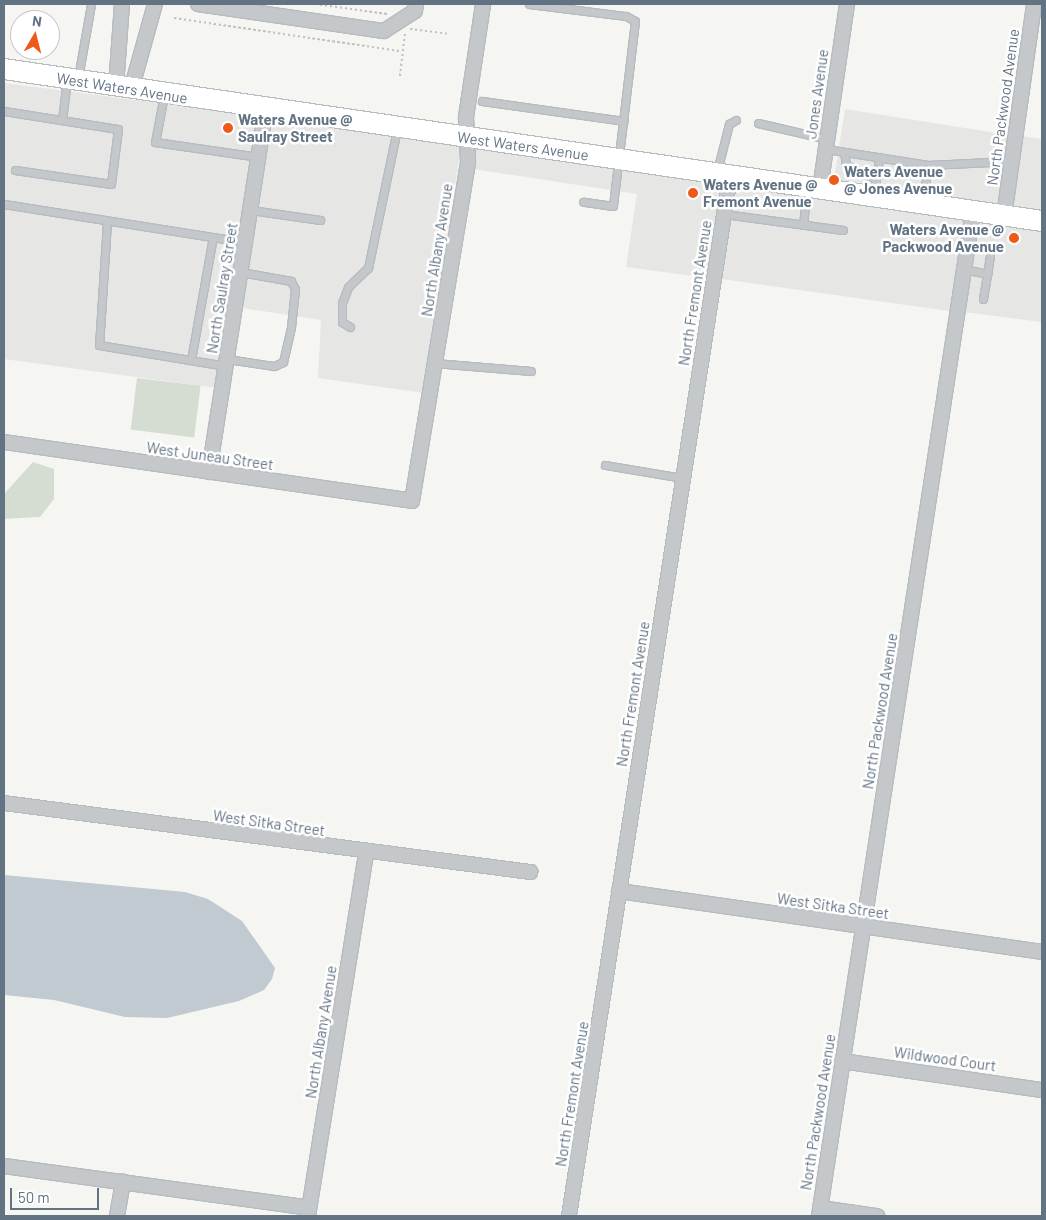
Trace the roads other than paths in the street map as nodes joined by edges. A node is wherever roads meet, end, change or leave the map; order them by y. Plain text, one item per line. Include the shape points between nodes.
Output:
1 (91, 4) edge
2 (122, 4) edge
3 (155, 4) edge
4 (198, 4) edge
5 (482, 4) edge
6 (529, 4) edge
7 (847, 4) edge
8 (1034, 4) edge
9 (415, 7) edge
10 (4, 69) edge
11 (72, 80) junction
12 (123, 88) junction
13 (164, 94) junction
14 (482, 101) dead end
15 (266, 110) junction
16 (4, 111) edge
17 (62, 120) junction
18 (736, 120) dead end
19 (624, 121) junction
20 (758, 123) dead end
21 (398, 128) junction
22 (467, 138) junction
23 (827, 144) junction
24 (844, 152) junction
25 (259, 157) junction
26 (879, 157) junction
27 (620, 160) junction
28 (1012, 161) junction
29 (928, 165) junction
30 (15, 170) dead end
31 (723, 175) junction
32 (814, 188) junction
33 (875, 188) junction
34 (583, 202) dead end
35 (4, 204) edge
36 (923, 204) junction
37 (251, 210) junction
38 (973, 211) junction
39 (724, 214) junction
40 (1004, 216) junction
41 (320, 220) dead end
42 (1042, 221) edge
43 (107, 222) junction
44 (802, 225) junction
45 (843, 230) dead end
46 (213, 237) junction
47 (246, 238) junction
48 (990, 256) dead end
49 (964, 269) junction
50 (241, 272) junction
51 (987, 274) junction
52 (983, 299) dead end
53 (350, 327) dead end
54 (191, 360) junction
55 (227, 363) junction
56 (435, 363) junction
57 (531, 371) dead end
58 (4, 442) edge
59 (605, 465) dead end
60 (210, 472) junction
61 (683, 478) junction
62 (412, 501) joint
63 (4, 803) edge
64 (366, 853) junction
65 (530, 872) dead end
66 (619, 891) junction
67 (863, 927) junction
68 (1042, 952) edge
69 (842, 1061) junction
70 (1042, 1090) edge
71 (4, 1166) edge
72 (123, 1182) junction
73 (309, 1212) edge
74 (819, 1212) edge
75 (117, 1216) edge
76 (569, 1216) edge
77 (877, 1216) edge

1 - 11 lane
2 - 12 street
3 - 12 street
4 - 9 street via 384,31
5 - 22 street, North Albany Avenue
6 - 19 lane via 626,16 635,21
7 - 23 street, Jones Avenue
8 - 28 street, North Packwood Avenue
10 - 11 main road, West Waters Avenue
11 - 12 main road, West Waters Avenue
11 - 17 lane
12 - 13 main road, West Waters Avenue
13 - 15 main road, West Waters Avenue
13 - 25 lane via 155,142
14 - 19 lane
15 - 21 main road, West Waters Avenue
15 - 25 street, North Saulray Street
16 - 17 lane
17 - 30 lane via 118,129 111,184
18 - 31 lane via 729,124
19 - 27 lane
20 - 23 lane via 797,129
21 - 22 main road, West Waters Avenue
21 - 53 lane via 368,268 348,287 342,303 342,322
22 - 27 main road, West Waters Avenue
22 - 56 street, North Albany Avenue via 468,162
23 - 24 lane
23 - 32 street, Jones Avenue
24 - 26 lane
24 - 33 lane via 846,165
25 - 37 street, North Saulray Street
26 - 29 lane
26 - 33 lane
27 - 31 main road, West Waters Avenue
27 - 34 lane via 613,206
28 - 29 lane
28 - 40 street, North Packwood Avenue
29 - 36 lane
31 - 32 main road, West Waters Avenue
31 - 39 street, North Fremont Avenue
32 - 33 main road, West Waters Avenue
32 - 44 lane
33 - 36 main road, West Waters Avenue
35 - 43 lane
36 - 38 main road, West Waters Avenue
37 - 41 lane
37 - 47 street, North Saulray Street
38 - 40 main road, West Waters Avenue
38 - 49 street, North Packwood Avenue
39 - 44 lane
39 - 61 street, North Fremont Avenue
40 - 42 main road, West Waters Avenue
43 - 46 lane
43 - 54 lane via 99,345
44 - 45 lane
46 - 47 lane
46 - 54 lane
47 - 50 street, North Saulray Street
48 - 51 lane
49 - 51 lane
49 - 67 street, North Packwood Avenue
50 - 55 street, North Saulray Street
50 - 55 lane via 291,281 295,289 291,327 282,362 274,366
51 - 52 lane
54 - 55 lane
55 - 60 street, North Saulray Street
56 - 57 lane
56 - 62 street, North Albany Avenue
58 - 60 street, West Juneau Street
59 - 61 lane
60 - 62 street, West Juneau Street
61 - 66 street, North Fremont Avenue
63 - 64 street, West Sitka Street
64 - 65 street, West Sitka Street
64 - 73 street, North Albany Avenue
66 - 67 street, West Sitka Street
66 - 76 street, North Fremont Avenue
67 - 68 street, West Sitka Street
67 - 69 street, North Packwood Avenue
69 - 70 street, Wildwood Court
69 - 74 street, North Packwood Avenue
71 - 72 street
72 - 73 street
72 - 75 street
74 - 77 street

